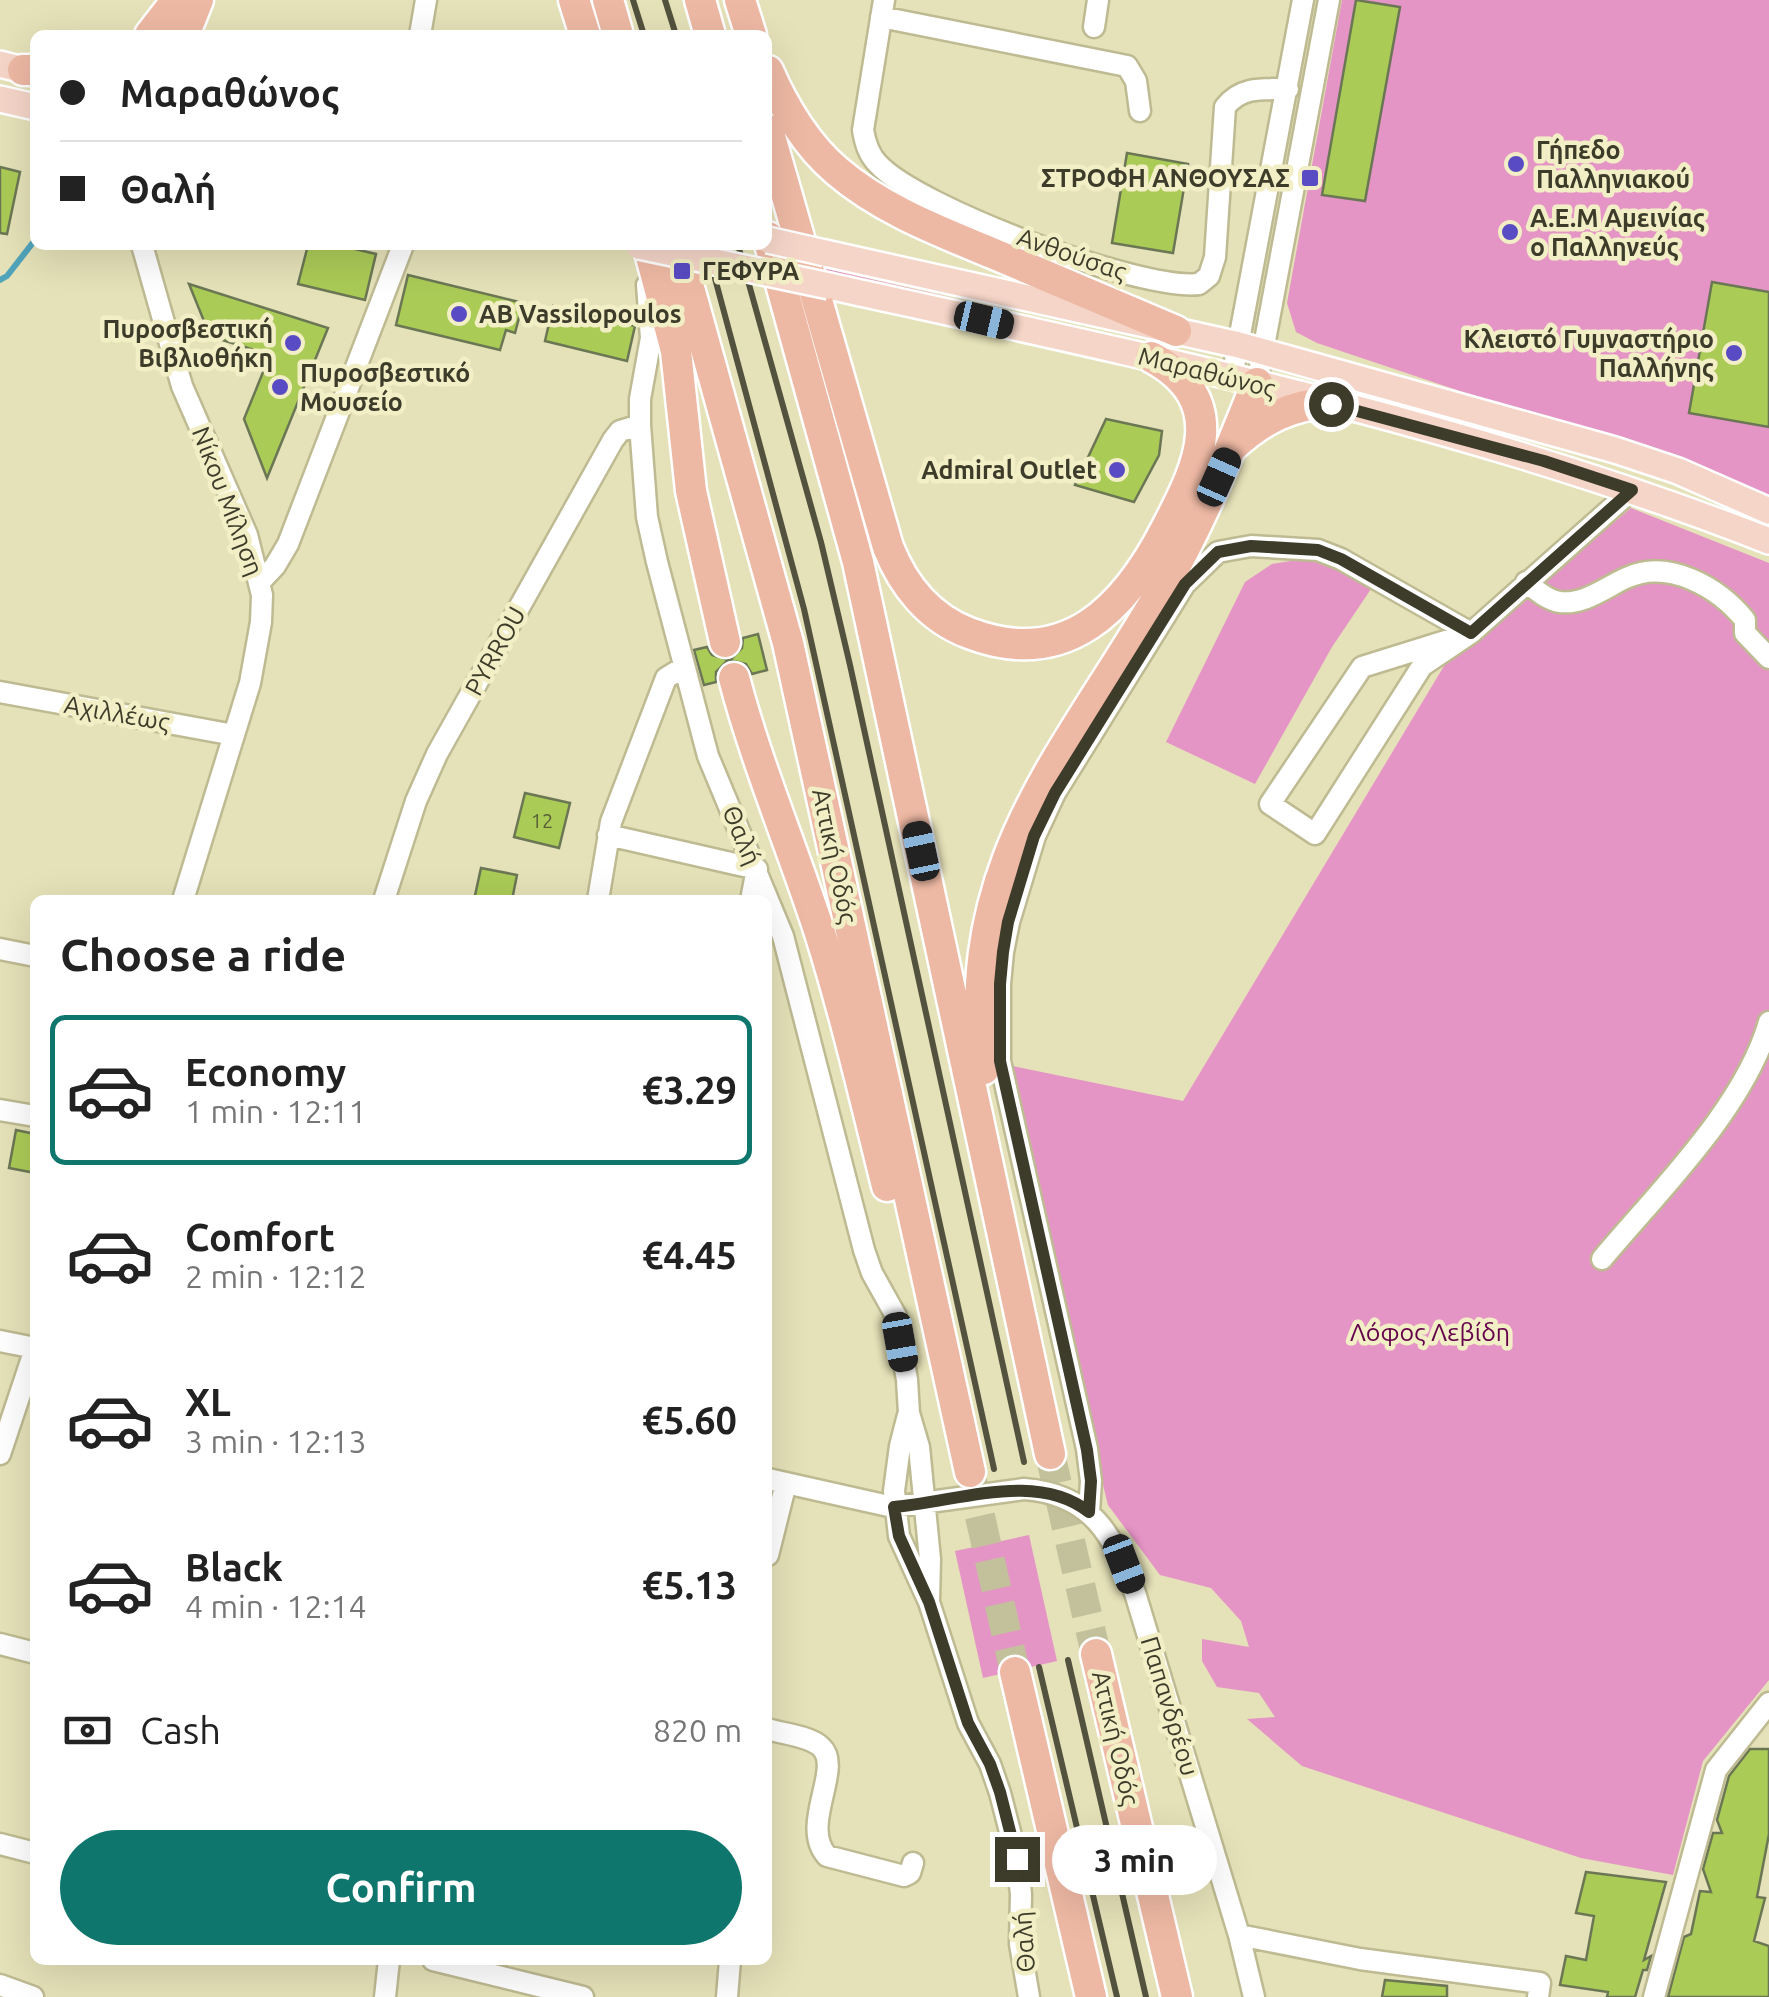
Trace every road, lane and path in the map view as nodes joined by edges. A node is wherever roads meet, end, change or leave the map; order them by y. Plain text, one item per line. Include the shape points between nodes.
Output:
1 (426, 0) edge
2 (574, 0) edge
3 (608, 0) edge
4 (700, 0) edge
5 (727, 0) edge
6 (740, 0) edge
7 (1098, 0) edge
8 (1303, 0) edge
9 (1329, 0) edge
10 (882, 9) edge
11 (182, 17) edge
12 (1094, 27) dead end
13 (159, 30) edge
14 (421, 30) edge
15 (583, 30) edge
16 (617, 30) edge
17 (709, 30) edge
18 (736, 30) edge
19 (750, 30) edge
20 (772, 82) edge
21 (1288, 89) junction
22 (0, 99) edge
23 (30, 106) edge
24 (1140, 110) dead end
25 (772, 144) edge
26 (772, 239) edge
27 (146, 250) edge
28 (401, 250) edge
29 (637, 250) edge
30 (649, 250) edge
31 (655, 250) edge
32 (677, 250) edge
33 (771, 250) edge
34 (1176, 331) junction
35 (1238, 345) junction
36 (1265, 352) junction
37 (1151, 357) junction
38 (1244, 380) junction
39 (1331, 404) junction
40 (640, 425) junction
41 (1232, 447) junction
42 (1632, 490) junction
43 (1769, 510) edge
44 (1769, 541) edge
45 (260, 582) junction
46 (1526, 582) junction
47 (1471, 633) junction
48 (725, 642) dead end
49 (1769, 658) edge
50 (684, 666) junction
51 (734, 678) dead end
52 (0, 692) edge
53 (234, 735) junction
54 (608, 835) junction
55 (757, 869) junction
56 (185, 895) edge
57 (386, 895) edge
58 (599, 895) edge
59 (753, 895) edge
60 (767, 895) edge
61 (772, 908) edge
62 (0, 949) edge
63 (30, 955) edge
64 (1769, 1022) edge
65 (0, 1110) edge
66 (30, 1115) edge
67 (1602, 1259) dead end
68 (1015, 1295) junction
69 (0, 1341) edge
70 (30, 1348) edge
71 (30, 1364) edge
72 (908, 1413) junction
73 (0, 1454) edge
74 (1050, 1454) tunnel mouth
75 (777, 1481) edge
76 (924, 1504) junction
77 (894, 1507) junction
78 (1089, 1512) junction
79 (772, 1522) edge
80 (929, 1602) junction
81 (0, 1644) edge
82 (30, 1652) edge
83 (1096, 1654) tunnel mouth
84 (1015, 1672) tunnel mouth
85 (1769, 1704) edge
86 (772, 1730) edge
87 (1747, 1731) junction
88 (1769, 1736) edge
89 (0, 1844) edge
90 (30, 1852) edge
91 (913, 1863) dead end
92 (1239, 1935) junction
93 (388, 1965) edge
94 (453, 1965) edge
95 (729, 1965) edge
96 (0, 1984) edge
97 (33, 1997) edge
98 (385, 1997) edge
99 (583, 1997) edge
100 (726, 1997) edge
101 (1029, 1997) edge
102 (1091, 1997) edge
103 (1177, 1997) edge
104 (1254, 1997) edge
105 (1538, 1997) edge
106 (1654, 1997) edge

1 - 14 street
2 - 15 highway
3 - 16 highway
4 - 17 highway
5 - 18 highway
6 - 19 highway
7 - 12 street
8 - 21 street
9 - 36 street
10 - 21 street, Ανθούσας via 863,130 878,164 979,221 1168,284 1199,284 1209,276 1225,107 1240,93
10 - 24 street via 1127,66
11 - 13 highway
20 - 34 highway via 807,138 858,188 941,232
21 - 35 street
22 - 23 main road
25 - 37 highway via 888,547 907,586 950,624 993,640 1040,642 1091,624 1132,587 1190,484 1202,444 1185,385
26 - 34 main road, Μαραθώνος, bridge
27 - 45 street, Νίκου Μίληση via 182,386 247,535
28 - 45 street via 288,544
29 - 40 street, Θαλή via 650,298 651,338
30 - 48 highway via 676,351 691,491
31 - 37 main road, Μαραθώνος, bridge
32 - 51 highway, Αττική Οδός via 788,643 970,1472 921,1324 834,982
33 - 68 highway via 858,562
34 - 35 main road, Μαραθώνος
35 - 36 main road, Μαραθώνος
35 - 38 street
36 - 38 street
36 - 43 main road, Μαραθώνος via 1615,450
37 - 38 main road, Μαραθώνος
38 - 39 main road, Μαραθώνος
38 - 41 highway
39 - 41 highway via 1276,415
39 - 42 main road, Μαραθώνος
40 - 50 street, Θαλή via 647,517
40 - 57 street, PYRROU via 613,440 438,754
41 - 68 highway via 1165,585 1028,808 993,896 980,975 980,1034
42 - 44 main road, Μαραθώνος
42 - 46 street
45 - 53 street, Νίκου Μίληση via 256,658
46 - 47 street
46 - 49 street via 1566,602 1636,575 1680,576 1710,586 1735,608
47 - 47 street via 1362,667 1270,804 1314,834 1422,666
47 - 78 street via 1318,550 1251,546 1218,552 1185,584 1034,836 1003,952 1000,1061 1087,1450
50 - 54 street via 666,678
50 - 55 street, Θαλή via 708,756
52 - 53 street, Αχιλλέως
53 - 56 street, Νίκου Μίληση
54 - 55 street
54 - 58 street
55 - 59 street
55 - 60 street, Θαλή
61 - 72 street, Θαλή via 864,1250 896,1316
62 - 63 street
64 - 67 street via 1762,1046 1709,1133
65 - 66 street
68 - 74 highway
69 - 70 street
71 - 73 street
72 - 76 street, Θαλή
72 - 77 street, Θαλή
75 - 77 street
75 - 79 street
76 - 77 street
76 - 78 street via 1024,1490 1057,1493
76 - 80 street, Θαλή
77 - 80 street, Θαλή
78 - 92 street, Παπανδρέου via 1136,1593
80 - 101 street, Θαλή via 968,1723 1000,1792 1017,1859
81 - 82 street
83 - 103 highway, Αττική Οδός
84 - 102 highway
85 - 87 street
86 - 91 street via 826,1752 816,1829 826,1856 904,1876
87 - 88 street
87 - 106 street via 1716,1770
89 - 90 street
92 - 104 street, Παπανδρέου
92 - 105 street via 1360,1959 1540,1982
93 - 98 street
94 - 99 street
95 - 100 street
96 - 97 street

